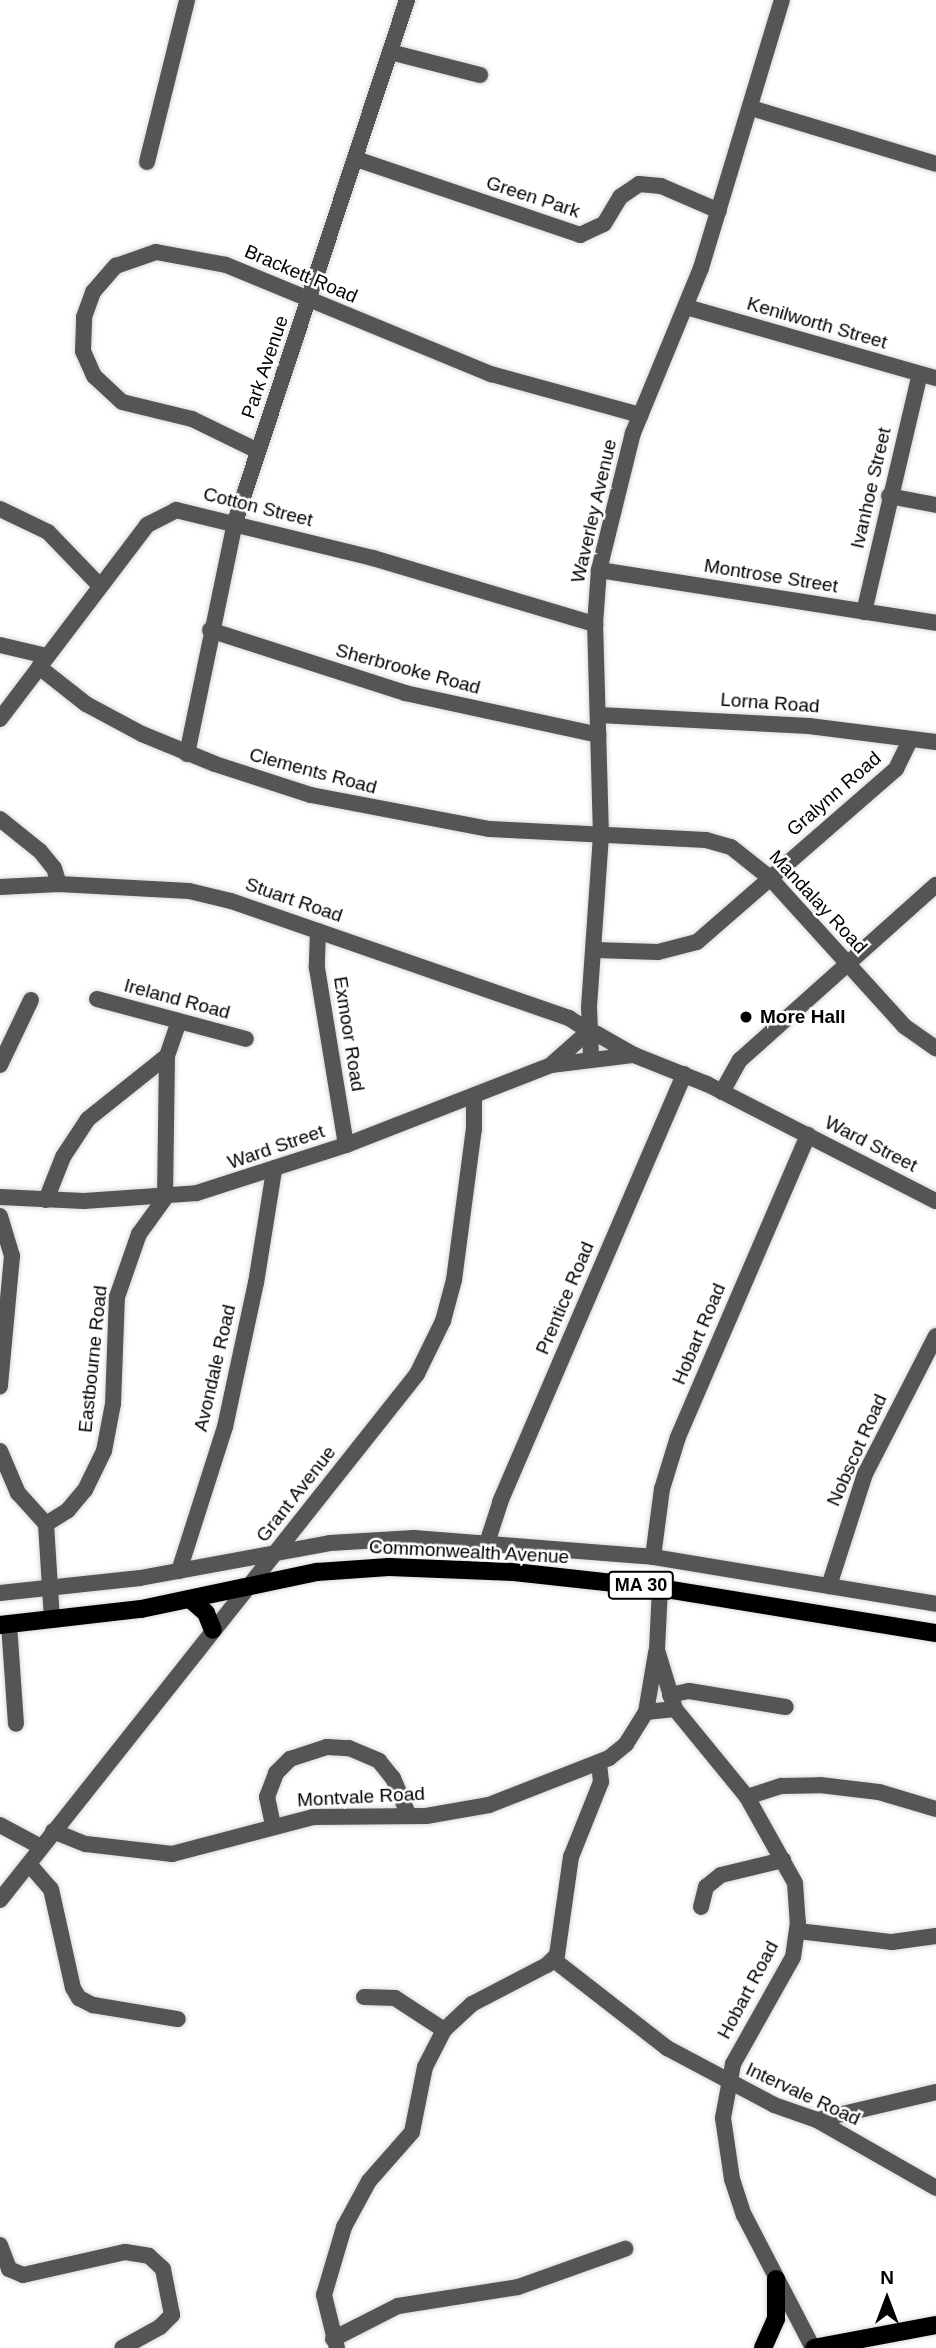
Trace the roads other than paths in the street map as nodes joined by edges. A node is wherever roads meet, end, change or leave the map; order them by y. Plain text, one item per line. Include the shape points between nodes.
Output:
1 (187, 0) edge
2 (407, 0) edge
3 (782, 0) edge
4 (390, 52) junction
5 (481, 75) dead end
6 (751, 108) junction
7 (356, 159) junction
8 (147, 162) dead end
9 (936, 164) edge
10 (719, 211) junction
11 (310, 299) junction
12 (686, 307) junction
13 (920, 374) junction
14 (936, 378) edge
15 (640, 415) junction
16 (258, 451) junction
17 (890, 496) junction
18 (936, 505) edge
19 (0, 509) edge
20 (235, 523) junction
21 (599, 570) junction
22 (99, 585) junction
23 (864, 612) junction
24 (936, 623) edge
25 (595, 624) junction
26 (209, 630) junction
27 (0, 645) edge
28 (43, 661) junction
29 (599, 715) junction
30 (0, 719) edge
31 (599, 735) junction
32 (910, 740) junction
33 (936, 742) edge
34 (187, 754) junction
35 (0, 819) edge
36 (601, 836) junction
37 (770, 878) junction
38 (59, 884) junction
39 (936, 884) edge
40 (0, 887) edge
41 (318, 930) junction
42 (595, 950) junction
43 (846, 964) junction
44 (97, 999) dead end
45 (31, 1000) dead end
46 (179, 1022) junction
47 (589, 1031) junction
48 (246, 1039) dead end
49 (935, 1046) edge
50 (634, 1055) junction
51 (167, 1056) junction
52 (591, 1056) junction
53 (0, 1065) edge
54 (551, 1065) junction
55 (684, 1074) junction
56 (722, 1092) junction
57 (474, 1097) junction
58 (808, 1135) junction
59 (346, 1144) junction
60 (274, 1170) junction
61 (0, 1197) edge
62 (165, 1198) junction
63 (46, 1200) junction
64 (936, 1201) edge
65 (0, 1216) edge
66 (936, 1336) edge
67 (0, 1386) edge
68 (0, 1451) edge
69 (304, 1517) junction
70 (47, 1524) junction
71 (488, 1540) junction
72 (321, 1544) junction
73 (277, 1552) junction
74 (653, 1557) junction
75 (179, 1571) junction
76 (249, 1586) junction
77 (829, 1586) junction
78 (660, 1588) junction
79 (49, 1589) junction
80 (0, 1593) edge
81 (190, 1599) junction
82 (936, 1604) edge
83 (51, 1620) junction
84 (4, 1625) edge
85 (213, 1630) junction
86 (936, 1633) edge
87 (657, 1650) junction
88 (673, 1702) junction
89 (786, 1707) dead end
90 (646, 1712) junction
91 (16, 1724) dead end
92 (599, 1763) junction
93 (747, 1797) junction
94 (936, 1809) edge
95 (409, 1816) junction
96 (0, 1825) edge
97 (274, 1825) junction
98 (53, 1831) junction
99 (41, 1847) junction
100 (783, 1860) junction
101 (29, 1864) junction
102 (0, 1900) edge
103 (701, 1907) dead end
104 (798, 1931) junction
105 (936, 1936) edge
106 (554, 1960) junction
107 (364, 1997) dead end
108 (178, 2019) dead end
109 (444, 2030) junction
110 (727, 2081) junction
111 (936, 2092) edge
112 (817, 2120) junction
113 (936, 2188) edge
114 (0, 2245) edge
115 (625, 2249) dead end
116 (776, 2279) junction
117 (936, 2325) edge
118 (335, 2343) edge
119 (866, 2343) edge
120 (122, 2348) edge
121 (763, 2348) edge
122 (813, 2348) edge

1 - 8 street
2 - 4 street, Park Avenue
3 - 6 street, Waverley Avenue
4 - 5 street
4 - 7 street, Park Avenue
6 - 9 street
6 - 10 street, Waverley Avenue
7 - 10 street, Green Park via 580,235 604,224 620,197 639,184 661,186
7 - 11 street, Park Avenue
10 - 12 street, Waverley Avenue
11 - 15 street, Brackett Road via 491,374
11 - 16 street, Park Avenue
11 - 16 street, Brackett Road via 226,265 156,252 116,266 87,304 83,351 94,376 110,394 134,407 206,424
12 - 13 street, Kenilworth Street
12 - 15 street, Waverley Avenue
13 - 14 street, Kenilworth Street
13 - 17 street, Ivanhoe Street
15 - 21 street, Waverley Avenue
16 - 20 street, Park Avenue
17 - 18 street
17 - 23 street, Ivanhoe Street
19 - 22 street via 48,532
20 - 22 street, Cotton Street via 191,511 161,514
20 - 25 street, Cotton Street
20 - 26 street, Park Avenue
21 - 23 street, Montrose Street
21 - 25 street, Waverley Avenue
22 - 28 street, Cotton Street
23 - 24 street, Montrose Street
25 - 29 street, Waverley Avenue
26 - 31 street, Sherbrooke Road via 395,690
26 - 34 street, Park Avenue
27 - 28 street
28 - 30 street, Cotton Street
28 - 34 street, Clements Road via 116,722
29 - 31 street, Waverley Avenue
29 - 32 street, Lorna Road via 809,726
31 - 36 street, Waverley Avenue
32 - 33 street, Lorna Road
32 - 37 street, Gralynn Road via 896,769
34 - 36 street, Clements Road via 311,795 401,815 509,831
35 - 38 street via 40,851 54,868
36 - 37 street, Mandalay Road via 706,840 732,847
36 - 42 street, Waverley Avenue
37 - 42 street, Gralynn Road via 729,919 688,947 658,952
37 - 43 street, Mandalay Road
38 - 40 street, Stuart Road
38 - 41 street, Stuart Road via 189,891
39 - 43 street
41 - 47 street, Stuart Road via 569,1018
41 - 59 street, Exmoor Road via 317,968
42 - 47 street, Waverley Avenue
43 - 49 street, Mandalay Road via 904,1026
43 - 56 street via 740,1060
44 - 46 street, Ireland Road
45 - 53 street
46 - 48 street, Ireland Road
46 - 51 street
47 - 50 street, Ward Street
47 - 52 street, Waverley Avenue
47 - 54 street, Ward Street
50 - 52 street, Ward Street
50 - 55 street, Ward Street
51 - 62 street
51 - 63 street via 88,1119 63,1157
52 - 54 street, Ward Street
54 - 57 street, Ward Street
55 - 56 street, Ward Street
55 - 71 street, Prentice Road via 500,1502
56 - 58 street, Ward Street
57 - 59 street, Ward Street
57 - 69 street, Grant Avenue via 460,1242 443,1321 417,1374
58 - 64 street, Ward Street
58 - 74 street, Hobart Road via 678,1437 662,1489
59 - 60 street, Ward Street
60 - 62 street, Ward Street
60 - 75 street, Avondale Road via 256,1283 225,1426
61 - 63 street, Ward Street
62 - 63 street, Ward Street
62 - 70 street, Eastbourne Road via 139,1234 117,1297 113,1404 104,1451 85,1490
65 - 67 street via 10,1241 12,1267
66 - 77 street, Nobscot Road via 865,1474
68 - 70 street via 18,1493
69 - 72 street
69 - 73 street, Grant Avenue
70 - 79 street
71 - 72 street, Commonwealth Avenue via 398,1538
71 - 74 street, Commonwealth Avenue
72 - 73 street, Commonwealth Avenue
73 - 75 street, Commonwealth Avenue
73 - 76 street, Grant Avenue
74 - 77 street, Commonwealth Avenue
75 - 79 street, Commonwealth Avenue
76 - 78 main road, Commonwealth Avenue / MA 30 via 329,1571 389,1567 514,1572
76 - 81 main road, Commonwealth Avenue / MA 30
76 - 85 street, Grant Avenue
77 - 82 street, Commonwealth Avenue
78 - 86 main road, Commonwealth Avenue / MA 30
78 - 87 street, Hobart Road
79 - 80 street, Commonwealth Avenue
79 - 83 street
81 - 83 main road, Commonwealth Avenue / MA 30
81 - 85 main road via 204,1611
83 - 84 main road, Commonwealth Avenue / MA 30
84 - 91 street
85 - 98 street, Grant Avenue
87 - 88 street, Hobart Road
87 - 90 street, Montvale Road
88 - 89 street via 689,1691
88 - 90 street
88 - 93 street, Hobart Road
90 - 92 street, Montvale Road via 622,1748
92 - 95 street, Montvale Road via 489,1805
92 - 106 street via 601,1782 571,1857
93 - 94 street via 781,1786 828,1786 879,1792
93 - 100 street, Hobart Road
95 - 97 street, Montvale Road via 339,1815
95 - 97 street via 384,1766 358,1751 327,1747 290,1759 276,1773 267,1797
96 - 99 street
97 - 98 street, Montvale Road via 172,1854 86,1844
98 - 99 street, Grant Avenue
99 - 101 street, Grant Avenue
100 - 103 street via 721,1875 706,1887
100 - 104 street, Hobart Road via 795,1883
101 - 102 street, Grant Avenue
101 - 108 street via 51,1889 72,1988 79,1998 93,2005
104 - 105 street via 892,1942
104 - 110 street, Hobart Road via 788,1968 739,2050
106 - 109 street via 472,2004
106 - 110 street, Intervale Road via 651,2038
107 - 109 street via 395,1998
109 - 118 street via 425,2067 412,2132 361,2194 332,2258 324,2295
110 - 112 street, Intervale Road
110 - 116 street, Hobart Road via 723,2118 732,2179
111 - 112 street
112 - 113 street, Intervale Road
114 - 120 street via 9,2269 23,2275 73,2268 124,2252 149,2256 163,2269 172,2315
115 - 118 street via 518,2287 398,2306
116 - 121 main road via 776,2319
116 - 122 street, Hobart Road
117 - 119 main road
119 - 122 main road

